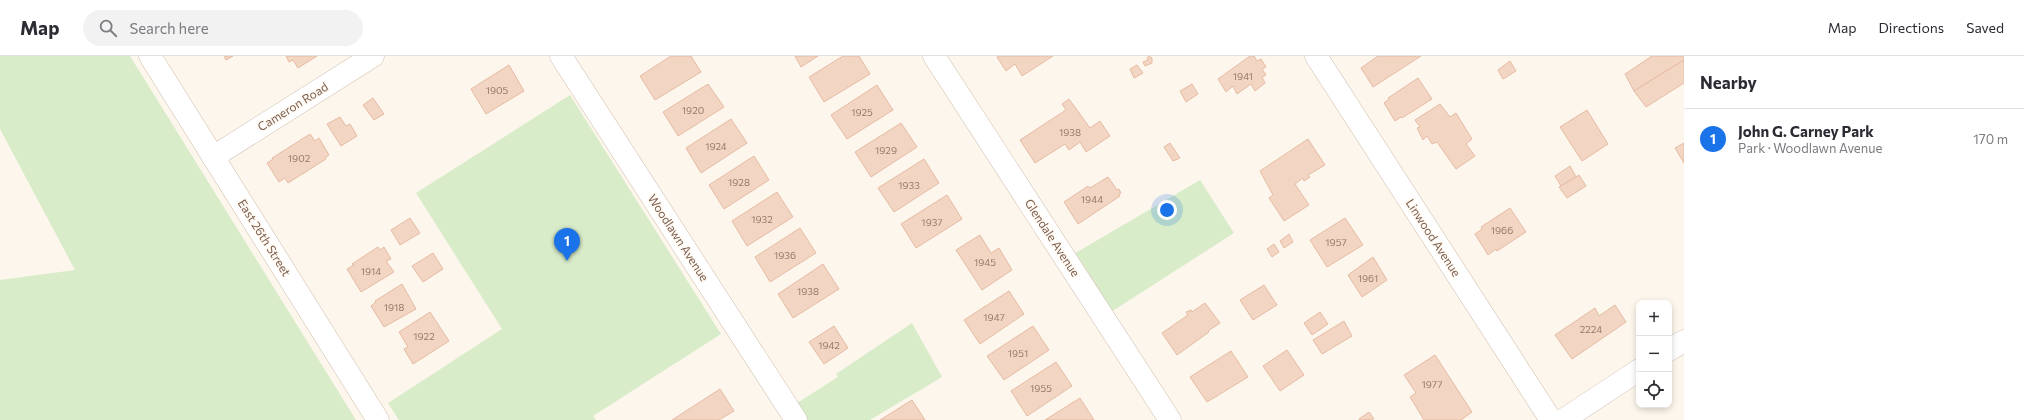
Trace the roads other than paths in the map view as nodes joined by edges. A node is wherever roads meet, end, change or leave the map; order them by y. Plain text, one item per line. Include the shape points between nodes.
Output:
1 (150, 56) edge
2 (373, 56) edge
3 (560, 56) edge
4 (934, 56) edge
5 (1316, 56) edge
6 (213, 157) junction
7 (1684, 341) edge
8 (1672, 348) edge
9 (1636, 372) edge
10 (378, 420) edge
11 (796, 420) edge
12 (1170, 420) edge
13 (1550, 420) edge
14 (1563, 420) edge

1 - 6 street, East 26th Street
2 - 6 street, Cameron Road
3 - 11 street, Woodlawn Avenue
4 - 12 street, Glendale Avenue
5 - 13 street, Linwood Avenue
6 - 10 street, East 26th Street
7 - 8 street
9 - 14 street

